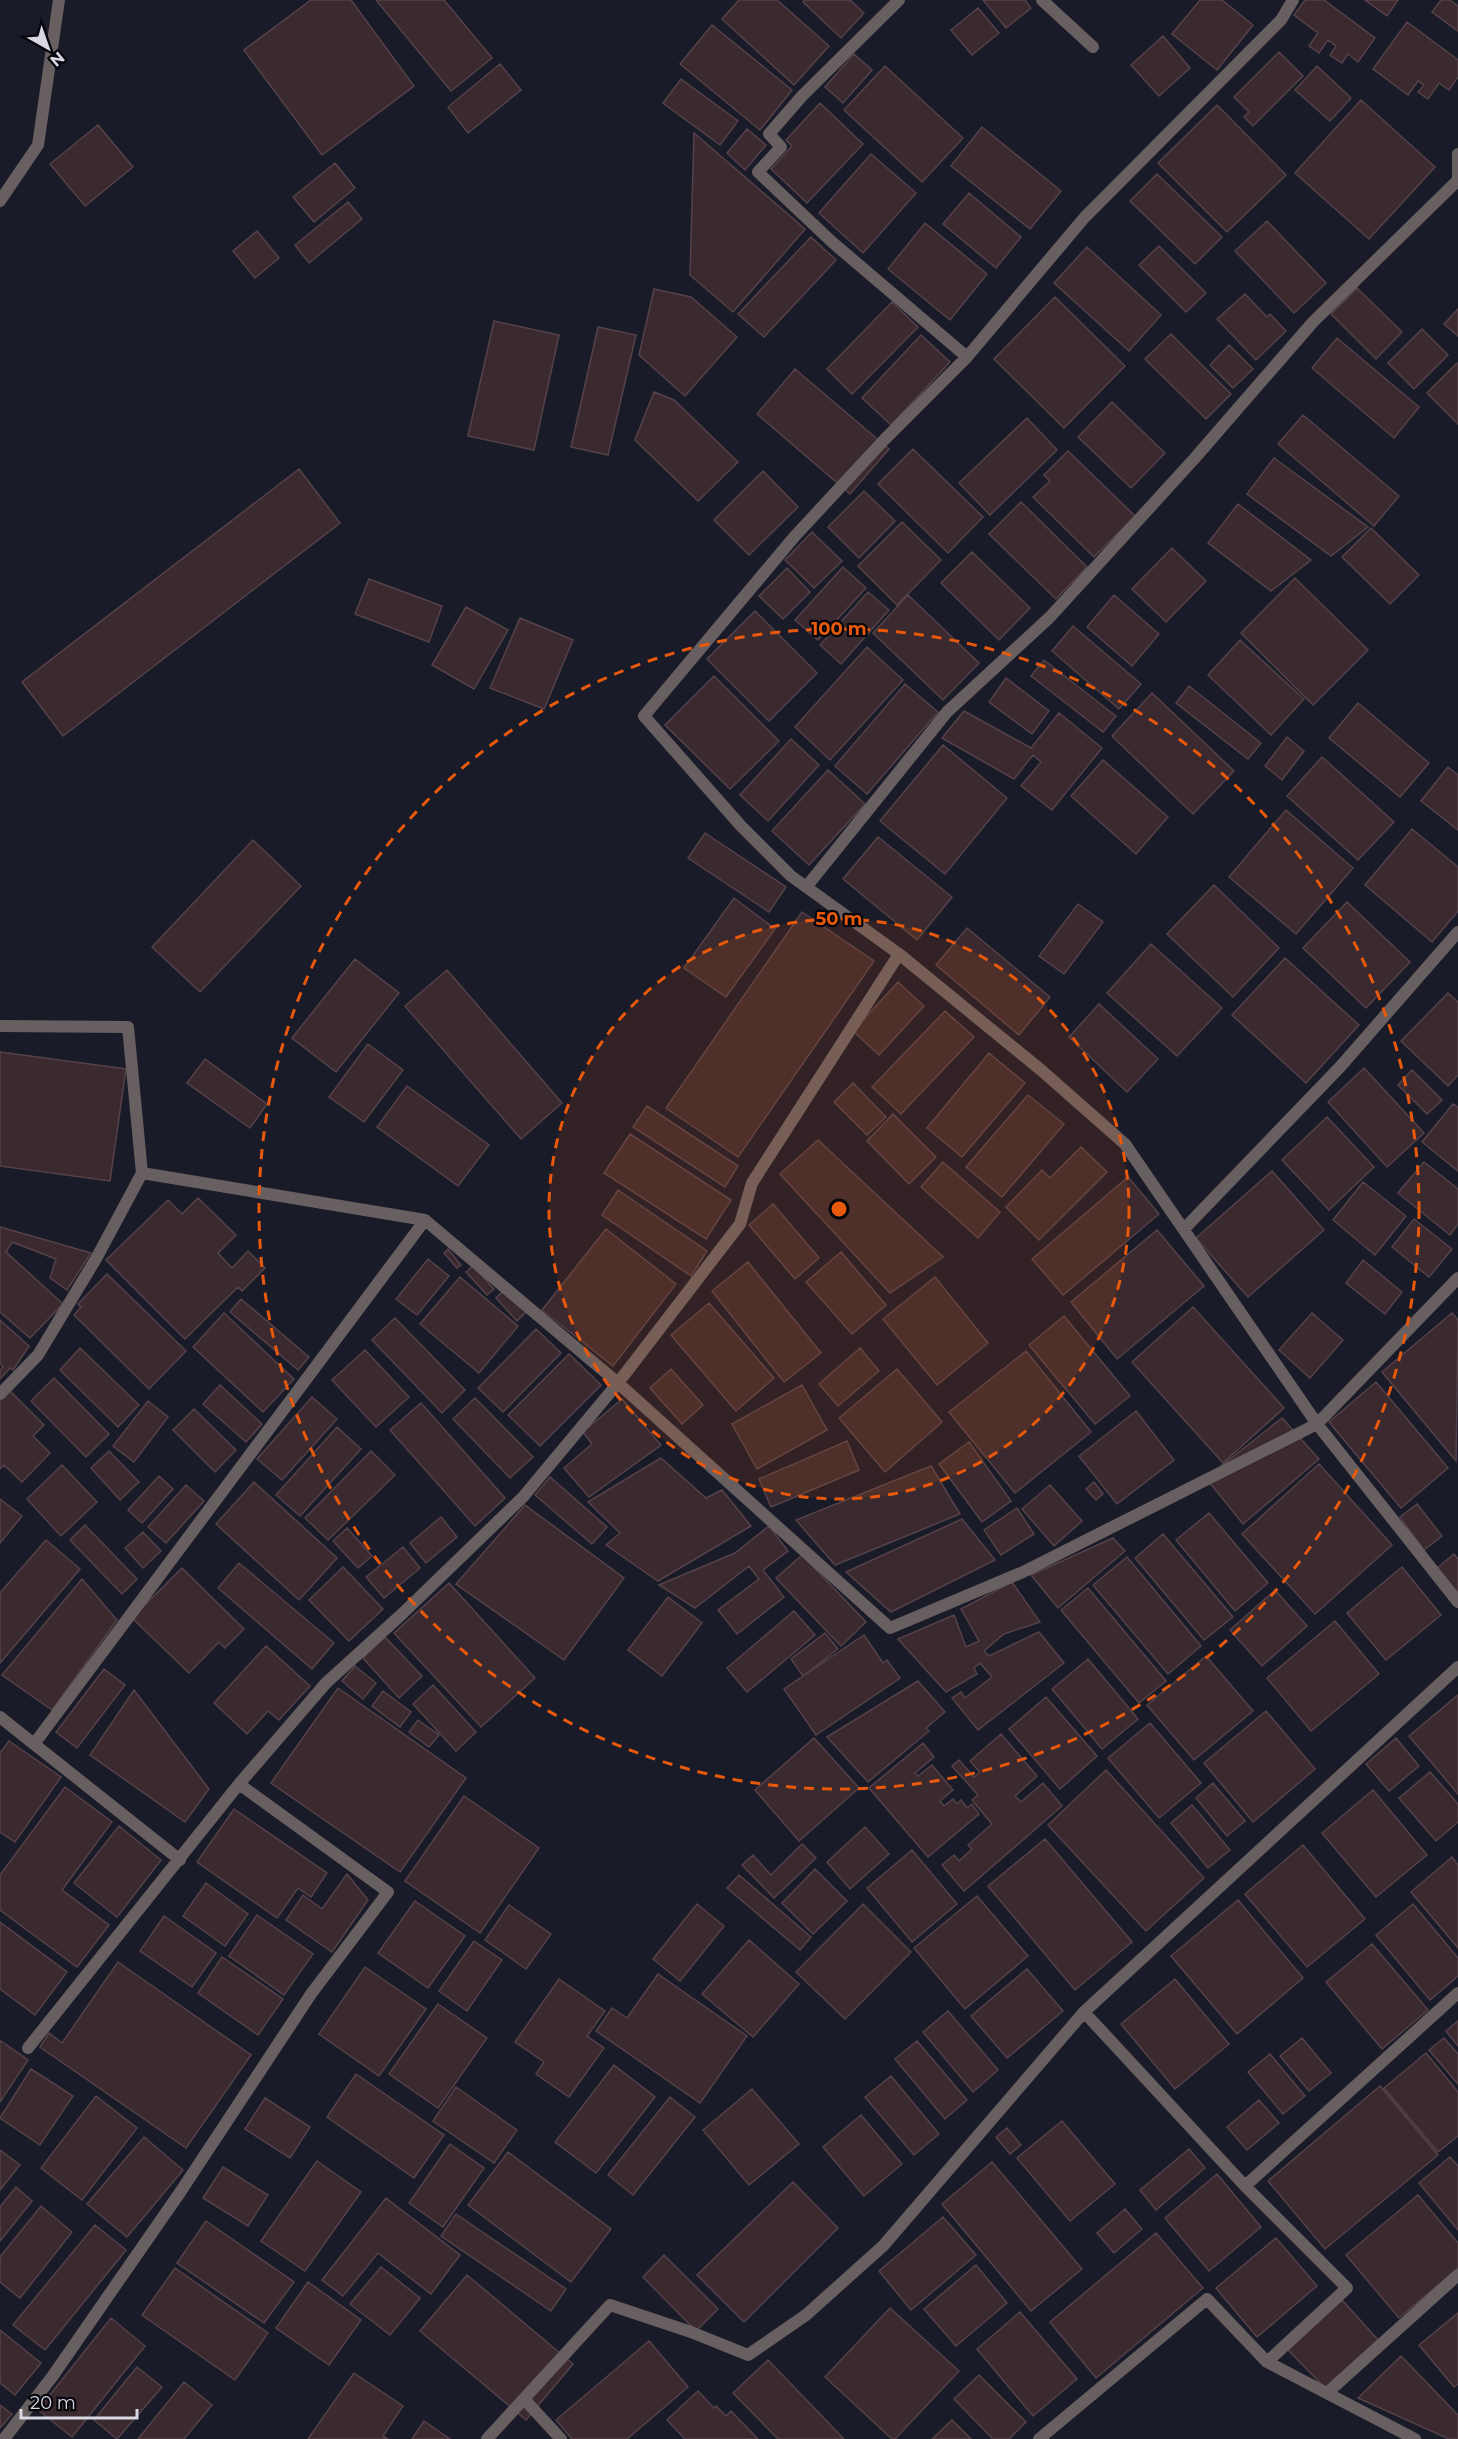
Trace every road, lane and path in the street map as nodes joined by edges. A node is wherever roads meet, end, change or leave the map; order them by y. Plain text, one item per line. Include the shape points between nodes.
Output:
1 (59, 0) edge
2 (899, 0) edge
3 (1042, 0) edge
4 (1293, 0) edge
5 (1093, 46) dead end
6 (1458, 154) edge
7 (0, 201) edge
8 (967, 357) junction
9 (807, 886) junction
10 (1458, 932) edge
11 (898, 954) junction
12 (0, 1026) edge
13 (142, 1173) junction
14 (425, 1220) junction
15 (1184, 1229) junction
16 (1458, 1278) edge
17 (618, 1383) junction
18 (0, 1394) edge
19 (1317, 1424) junction
20 (1458, 1602) edge
21 (1458, 1667) edge
22 (0, 1717) edge
23 (34, 1744) junction
24 (240, 1784) junction
25 (180, 1860) junction
26 (1458, 1992) edge
27 (1084, 2012) junction
28 (28, 2048) dead end
29 (1245, 2186) junction
30 (1458, 2275) edge
31 (1267, 2362) junction
32 (1327, 2393) junction
33 (524, 2399) junction
34 (4, 2439) edge
35 (487, 2439) edge
36 (561, 2439) edge
37 (1039, 2439) edge
38 (1415, 2439) edge

1 - 7 street via 38,145
2 - 8 street via 769,134 781,147 758,172 832,242
3 - 5 street
4 - 8 street via 1281,20 1084,218
6 - 9 street via 1458,180 1313,322 1050,617 947,712
8 - 9 street via 795,536 644,716 741,826 791,876
9 - 11 street
10 - 15 street via 1340,1067
11 - 15 street via 1125,1144
11 - 17 street via 752,1183 740,1224
12 - 13 street via 128,1027
13 - 14 street
13 - 18 street via 38,1355
14 - 17 street
14 - 23 street
15 - 19 street
16 - 19 street
17 - 19 street via 890,1628 1023,1572
17 - 24 street via 523,1497 326,1683
19 - 20 street
21 - 27 street
22 - 23 street
23 - 25 street
24 - 25 street
24 - 34 street via 388,1892 311,1994 126,2272
25 - 28 street
26 - 29 street
27 - 29 street
27 - 33 street via 883,2246 806,2315 748,2355 610,2305
29 - 31 street via 1347,2288
30 - 32 street
31 - 32 street
31 - 37 street via 1207,2299
32 - 38 street
33 - 35 street
33 - 36 street

